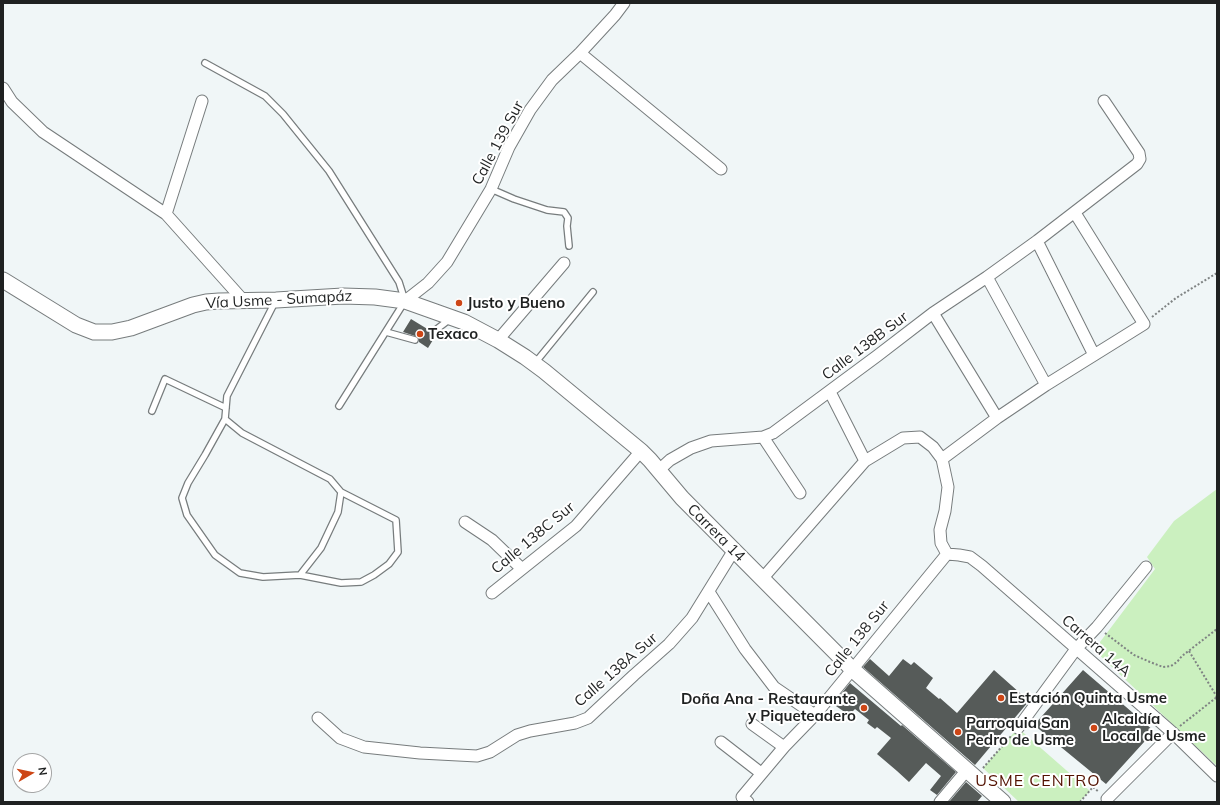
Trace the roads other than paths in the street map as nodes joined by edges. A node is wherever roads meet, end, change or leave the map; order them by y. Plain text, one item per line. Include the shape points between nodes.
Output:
1 (624, 3) edge
2 (580, 53) junction
3 (205, 63) dead end
4 (3, 88) edge
5 (202, 101) dead end
6 (1104, 101) dead end
7 (721, 169) dead end
8 (491, 189) junction
9 (1074, 212) junction
10 (166, 214) junction
11 (1037, 241) junction
12 (570, 246) dead end
13 (564, 262) dead end
14 (987, 277) junction
15 (3, 280) edge
16 (593, 292) dead end
17 (243, 300) junction
18 (276, 300) junction
19 (405, 301) junction
20 (933, 313) junction
21 (452, 318) junction
22 (386, 332) junction
23 (432, 332) dead end
24 (415, 340) dead end
25 (498, 340) junction
26 (1094, 355) junction
27 (534, 364) junction
28 (1046, 385) junction
29 (830, 392) junction
30 (339, 406) dead end
31 (226, 408) junction
32 (152, 411) dead end
33 (997, 418) junction
34 (225, 419) junction
35 (763, 437) junction
36 (641, 452) junction
37 (942, 459) junction
38 (866, 461) junction
39 (659, 470) junction
40 (341, 492) junction
41 (800, 493) dead end
42 (464, 522) dead end
43 (734, 550) junction
44 (947, 554) junction
45 (1146, 567) dead end
46 (522, 569) junction
47 (300, 575) junction
48 (762, 579) junction
49 (709, 592) junction
50 (492, 593) dead end
51 (1076, 649) junction
52 (852, 669) junction
53 (816, 714) junction
54 (318, 718) dead end
55 (752, 724) dead end
56 (1018, 728) road end
57 (1173, 733) junction
58 (721, 742) dead end
59 (784, 747) junction
60 (761, 773) junction
61 (971, 773) junction
62 (1217, 776) edge
63 (1107, 799) road end
64 (745, 800) edge
65 (940, 802) edge
66 (1003, 802) edge

1 - 2 street, Calle 139 Sur
2 - 7 street
2 - 8 street, Calle 139 Sur via 552,80 530,110 509,147
3 - 19 lane via 265,96 283,114 329,171 399,282
4 - 10 street via 12,102 42,132
5 - 10 street
6 - 9 street, Calle 138B Sur via 1140,159 1137,164
8 - 12 lane via 527,204 564,212 568,218
8 - 19 street, Calle 139 Sur via 447,262 428,283
9 - 11 street, Calle 138B Sur
9 - 26 street via 1144,324
10 - 17 street
11 - 14 street, Calle 138B Sur
11 - 26 street
13 - 25 street
14 - 20 street, Calle 138B Sur
14 - 28 street
15 - 17 street, Vía Usme - Sumapáz via 76,325 94,332 131,328 206,302
16 - 27 lane
17 - 18 street, Vía Usme - Sumapáz
18 - 19 street, Vía Usme - Sumapáz via 356,296
18 - 31 lane via 227,396
19 - 21 street, Carrera 14
19 - 22 lane
20 - 29 street, Calle 138B Sur
20 - 33 street
21 - 23 lane
21 - 25 street, Carrera 14
22 - 24 lane
22 - 30 lane
25 - 27 street, Carrera 14
26 - 28 street
27 - 36 street, Carrera 14
28 - 33 street
29 - 35 street, Calle 138B Sur via 773,433
29 - 38 street
31 - 32 lane via 166,379
31 - 34 lane
33 - 37 street
34 - 40 lane via 242,433 330,479
34 - 47 lane via 182,498 187,515 215,555 240,573 263,577
35 - 39 street, Calle 138B Sur via 711,441 691,448 670,460
35 - 41 street
36 - 39 street, Carrera 14
36 - 46 street, Calle 138C Sur via 576,526
37 - 38 street via 933,447 920,437 903,438
37 - 44 street via 948,487 940,530 941,543
38 - 48 street
39 - 43 street, Carrera 14 via 682,498
40 - 47 lane via 338,512 321,548
40 - 47 lane via 396,520 398,552 389,564 361,582 341,583
42 - 46 street via 492,540
43 - 48 street, Carrera 14
43 - 49 street, Calle 138A Sur
44 - 51 street, Carrera 14A via 970,557
44 - 52 street, Calle 138 Sur
45 - 51 street
46 - 50 street, Calle 138C Sur
48 - 52 street, Carrera 14
49 - 53 street via 745,649 774,687
49 - 54 street, Calle 138A Sur via 692,618 669,644 588,718 576,723 518,735 490,752 477,756 364,747 340,738
51 - 56 street
51 - 57 street, Carrera 14A
52 - 53 street, Calle 138 Sur
52 - 61 street, Carrera 14
53 - 59 street, Calle 138 Sur
55 - 59 street
57 - 62 street, Carrera 14A
57 - 63 street
58 - 60 street
59 - 60 street, Calle 138 Sur
60 - 64 street, Calle 138 Sur
61 - 65 street
61 - 66 street, Carrera 14

